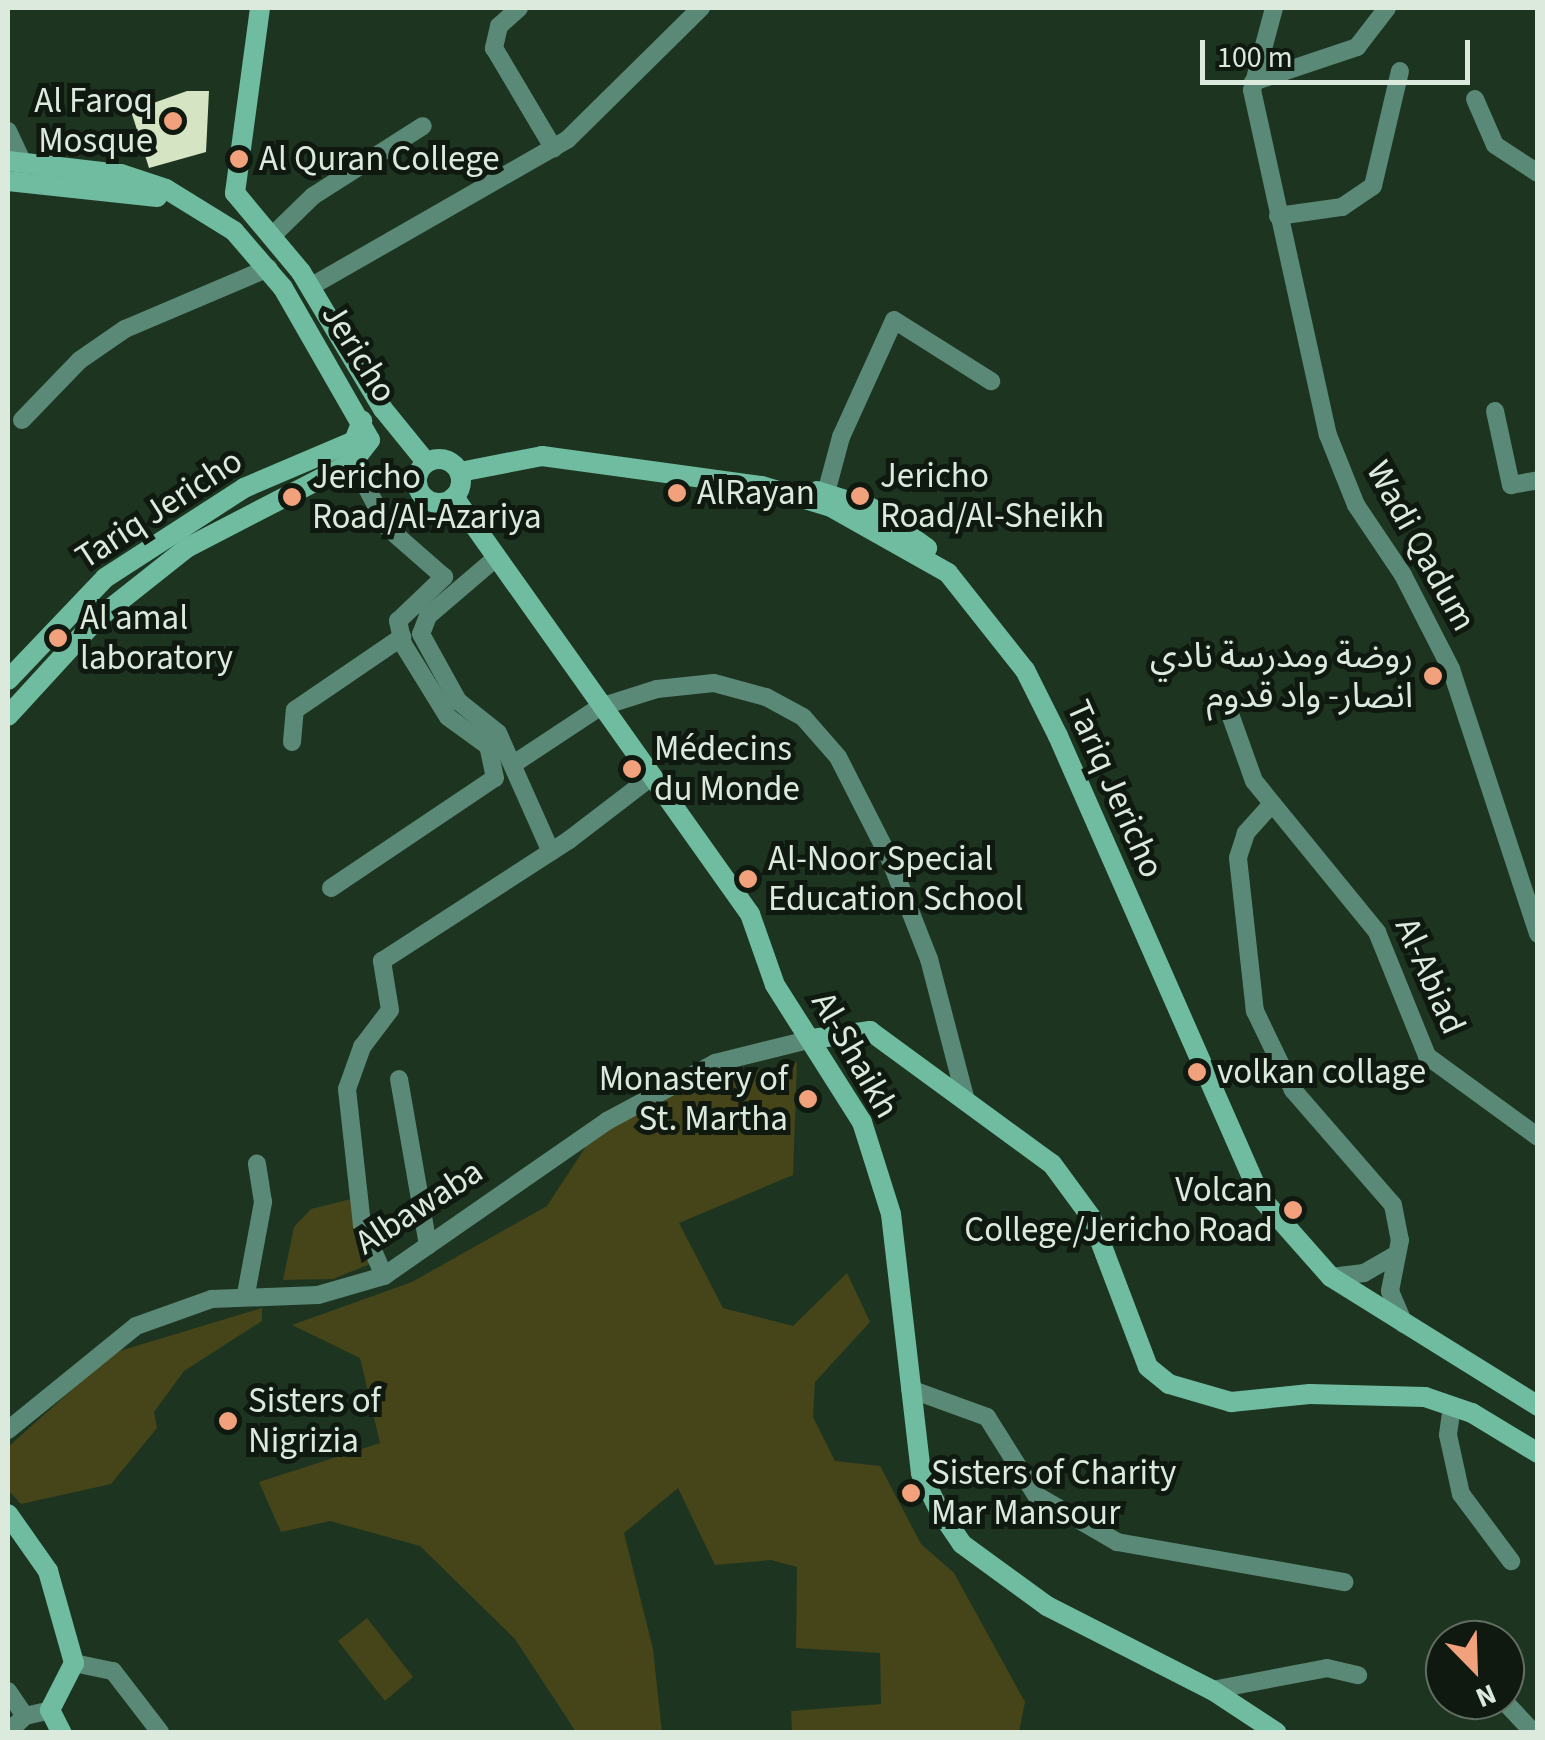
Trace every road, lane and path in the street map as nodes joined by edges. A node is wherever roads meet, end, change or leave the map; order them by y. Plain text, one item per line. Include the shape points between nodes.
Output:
1 (260, 8) edge
2 (518, 8) edge
3 (701, 8) edge
4 (1274, 8) edge
5 (1387, 8) edge
6 (1400, 71) dead end
7 (1253, 82) junction
8 (1475, 100) dead end
9 (423, 126) dead end
10 (8, 130) edge
11 (554, 149) junction
12 (14, 161) edge
13 (1538, 172) edge
14 (8, 181) edge
15 (194, 204) junction
16 (1278, 216) junction
17 (272, 235) junction
18 (269, 268) junction
19 (310, 287) junction
20 (992, 380) dead end
21 (1495, 411) dead end
22 (22, 420) dead end
23 (362, 421) junction
24 (353, 462) junction
25 (426, 462) junction
26 (460, 472) junction
27 (1538, 480) edge
28 (762, 486) junction
29 (244, 488) junction
30 (826, 493) junction
31 (454, 497) junction
32 (254, 508) junction
33 (497, 557) junction
34 (948, 573) junction
35 (402, 637) junction
36 (8, 680) edge
37 (600, 707) junction
38 (1230, 714) dead end
39 (8, 716) edge
40 (292, 742) dead end
41 (515, 763) junction
42 (651, 777) junction
43 (1271, 805) junction
44 (551, 852) junction
45 (331, 888) dead end
46 (1538, 934) edge
47 (812, 1038) junction
48 (399, 1079) dead end
49 (965, 1097) junction
50 (1538, 1136) edge
51 (257, 1163) dead end
52 (428, 1245) junction
53 (1395, 1255) junction
54 (384, 1276) junction
55 (1331, 1277) junction
56 (246, 1294) junction
57 (1404, 1324) junction
58 (910, 1389) junction
59 (1452, 1406) junction
60 (1538, 1406) edge
61 (8, 1430) edge
62 (1538, 1453) edge
63 (8, 1514) edge
64 (1511, 1562) dead end
65 (1345, 1582) dead end
66 (74, 1664) junction
67 (1358, 1675) dead end
68 (1212, 1690) junction
69 (8, 1691) edge
70 (50, 1710) junction
71 (25, 1716) junction
72 (8, 1732) edge
73 (62, 1732) edge
74 (160, 1732) edge
75 (1276, 1732) edge

1 - 17 street via 234,193
2 - 11 street via 499,26 494,48
3 - 11 street
4 - 7 street, Wadi Qadum
5 - 7 street via 1358,47
6 - 16 street via 1373,186 1342,207
7 - 16 street, Wadi Qadum
8 - 13 street via 1495,145
9 - 17 street via 312,196
10 - 12 street
11 - 19 street
12 - 15 street, Jericho via 122,174
14 - 15 street
15 - 18 street, Jericho
16 - 46 street, Wadi Qadum via 1337,461 1438,639
17 - 19 street
18 - 22 street via 125,329 80,360
18 - 23 street, Jericho
19 - 25 street via 383,409
20 - 30 street via 894,320 841,437
21 - 27 street via 1511,485
23 - 24 street, Jericho via 370,440
23 - 29 street, Tariq Jericho via 354,440
24 - 32 street
24 - 35 street via 388,528 444,577 398,621
25 - 26 street via 445,459
25 - 31 street via 419,492 435,503
26 - 28 street, Tariq Jericho via 542,456
26 - 31 street
28 - 30 street
28 - 34 street, Tariq Jericho via 831,507
29 - 32 street
29 - 36 street, Tariq Jericho via 105,578
30 - 34 street via 901,526
31 - 33 street, Al-Shaikh
32 - 39 street, Tariq Jericho via 123,597
33 - 37 street, Al-Shaikh
33 - 41 street via 428,616 422,634 458,701 498,733
34 - 55 street, Tariq Jericho via 1025,670 1058,736 1239,1162 1278,1223
35 - 40 street via 295,710
35 - 45 street via 448,717 488,746 495,778
37 - 41 street
37 - 42 street, Al-Shaikh
37 - 49 street via 656,689 714,683 766,697 803,718 838,757 889,858 929,959
38 - 43 street, Al-Abiad via 1242,758
41 - 44 street
42 - 44 street
42 - 47 street, Al-Shaikh via 750,914 775,985
43 - 50 street, Al-Abiad via 1366,914 1427,1056
43 - 53 street via 1246,833 1238,858 1255,1011 1293,1090 1393,1205 1400,1223
44 - 54 street via 382,961 390,1010 362,1047 347,1089 362,1225
47 - 49 street via 870,1031
47 - 52 street, Albawaba via 690,1076 608,1120
47 - 58 street, Al-Shaikh via 862,1122 891,1214
48 - 52 street
49 - 59 street via 1074,1187 1148,1366 1168,1384 1231,1402 1369,1392
51 - 56 street via 263,1202
52 - 54 street, Albawaba
53 - 55 street via 1364,1273
53 - 57 street via 1390,1291
54 - 56 street, Albawaba via 318,1295
55 - 57 street, Tariq Jericho
56 - 61 street, Albawaba via 136,1326
57 - 60 street, Tariq Jericho
58 - 65 street via 987,1416 1036,1495 1117,1542
58 - 68 street, Al-Shaikh via 921,1473 962,1544 1048,1606
59 - 62 street
59 - 64 street via 1448,1435 1461,1494
63 - 66 street via 48,1571
66 - 70 street
66 - 74 street via 113,1671
67 - 68 street via 1327,1668
68 - 75 street, Al-Shaikh
69 - 71 street
70 - 71 street
70 - 73 street
71 - 72 street

